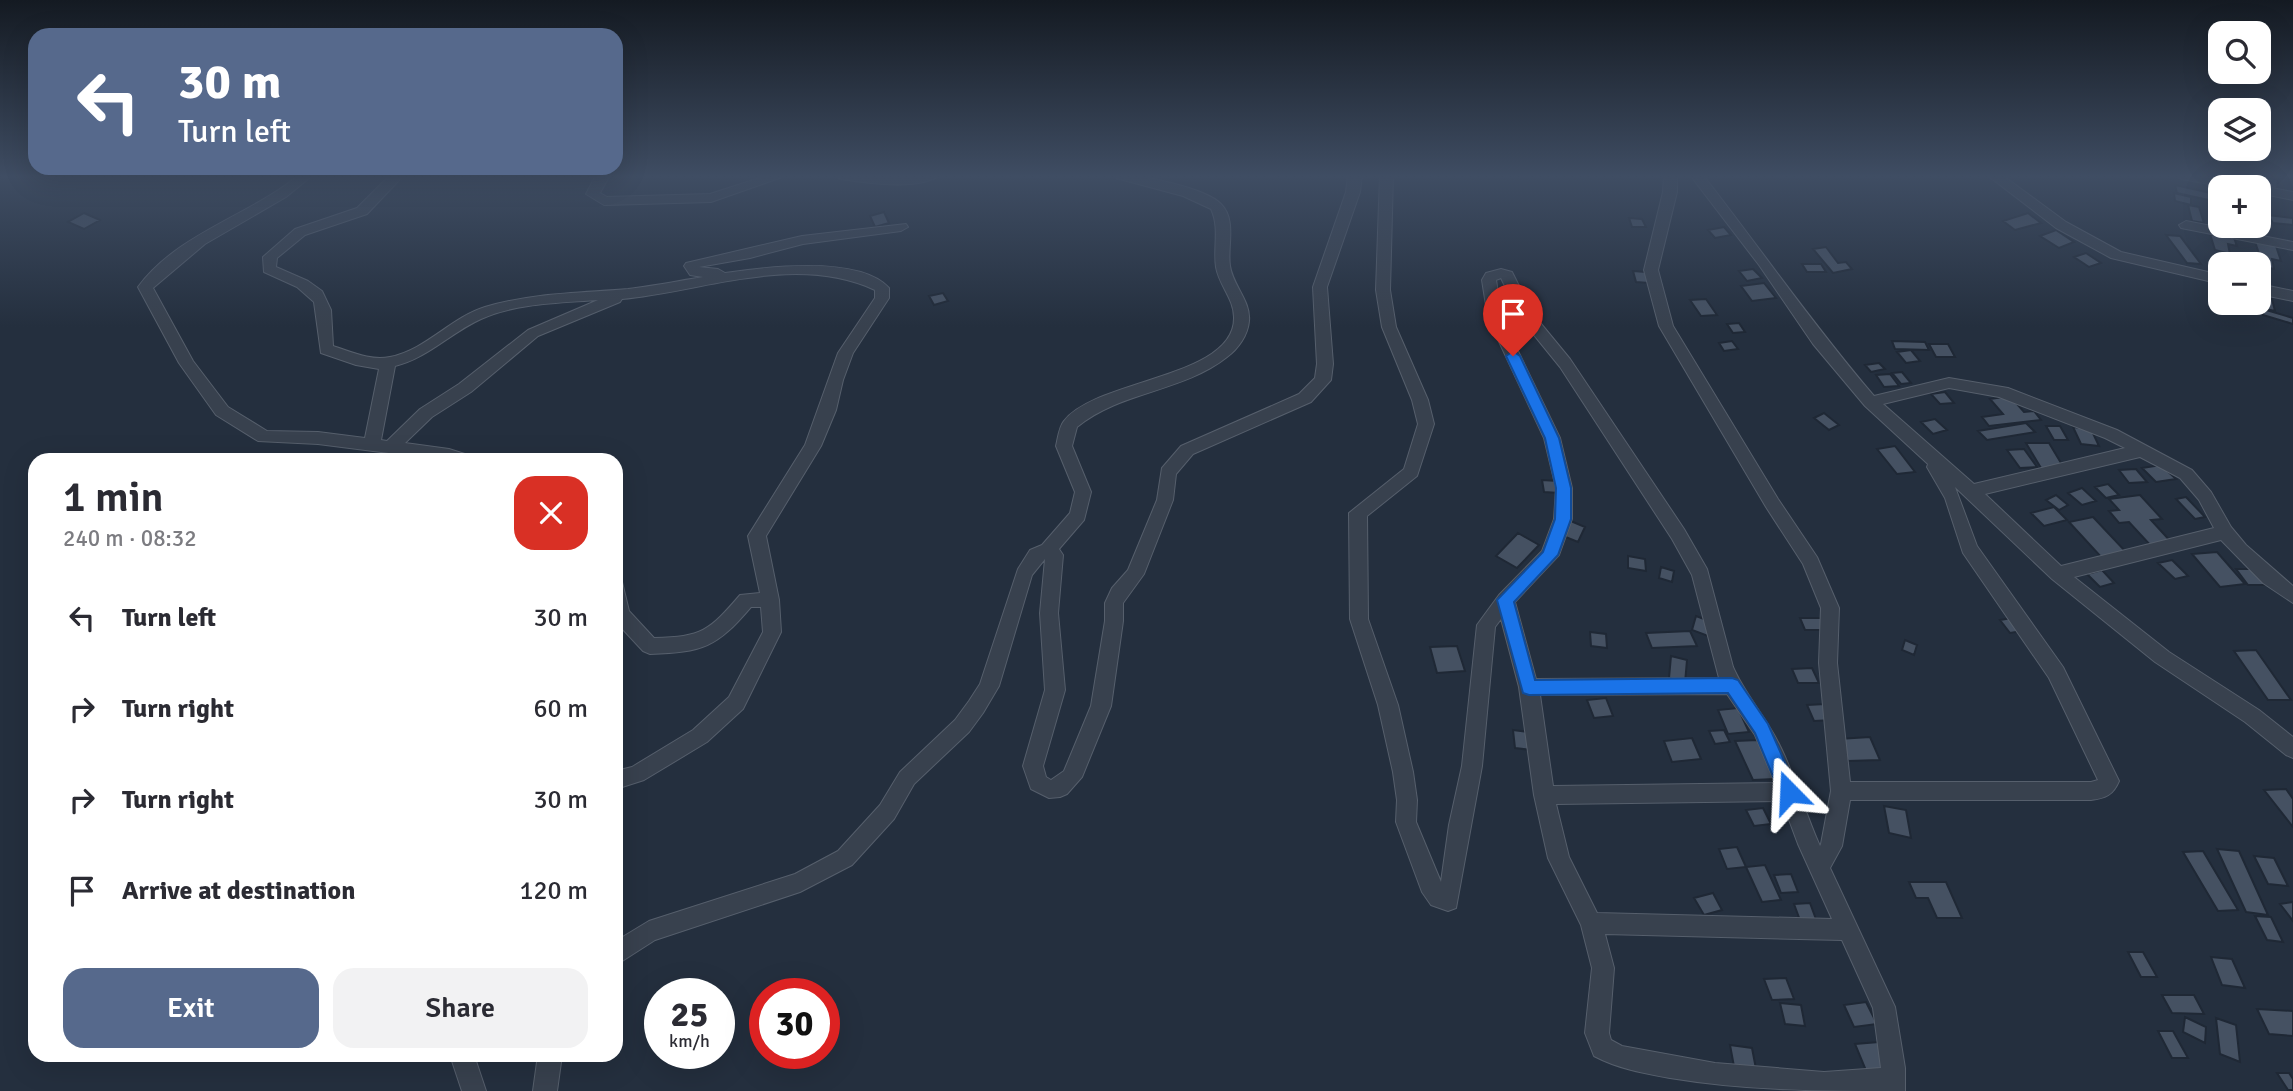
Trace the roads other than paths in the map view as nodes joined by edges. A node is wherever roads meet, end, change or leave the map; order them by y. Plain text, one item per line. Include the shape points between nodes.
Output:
1 (225, 226) edge
2 (318, 226) edge
3 (1220, 226) edge
4 (1341, 226) edge
5 (1385, 226) edge
6 (1662, 226) edge
7 (1736, 226) edge
8 (2063, 226) edge
9 (2191, 226) edge
10 (901, 228) dead end
11 (2293, 246) edge
12 (754, 272) junction
13 (2208, 277) edge
14 (2271, 291) edge
15 (631, 293) junction
16 (2293, 296) edge
17 (388, 363) junction
18 (1871, 402) junction
19 (372, 445) junction
20 (391, 447) junction
21 (2139, 451) junction
22 (434, 453) edge
23 (1927, 454) junction
24 (1971, 491) junction
25 (2225, 532) junction
26 (1048, 550) junction
27 (2059, 574) junction
28 (2293, 596) edge
29 (770, 600) junction
30 (1505, 600) junction
31 (623, 617) edge
32 (1732, 686) junction
33 (1529, 687) junction
34 (2291, 746) edge
35 (623, 778) edge
36 (1841, 790) junction
37 (1789, 792) junction
38 (1544, 795) junction
39 (1819, 867) junction
40 (1591, 923) junction
41 (1849, 930) junction
42 (623, 949) edge
43 (464, 1062) edge
44 (549, 1062) edge
45 (1893, 1085) edge
46 (474, 1091) edge
47 (545, 1091) edge

1 - 19 street via 181,253 145,287 187,363 222,411 264,437
2 - 17 street via 300,232 270,257 269,269 312,288 324,309 326,349 360,361
3 - 26 street via 1224,277 1240,304 1242,324 1235,344 1200,367 1106,401 1070,424 1064,446 1083,492 1078,515
4 - 26 street via 1320,288 1323,380 1305,398 1187,450 1168,472 1165,500 1135,574 1114,603 1101,706 1072,777 1060,788 1049,789 1038,783 1033,766 1055,690 1049,613 1054,555
5 - 30 street via 1383,290 1389,327 1426,424 1410,472 1358,513 1359,619 1388,705 1412,844 1430,885 1444,902 1453,878 1472,766 1486,625
6 - 36 street via 1651,270 1666,327 1811,562 1830,608 1828,663
7 - 18 street via 1818,340
8 - 13 street via 2116,255
9 - 11 street
10 - 12 street via 802,240 691,266 695,272
12 - 15 street
12 - 29 street via 814,269 870,280 882,288 882,298 846,353 813,446 757,536
14 - 16 street
15 - 17 street via 511,305 472,317 442,339
15 - 20 street via 533,332 465,388 426,413
17 - 19 street
18 - 21 street via 1949,383 2001,392 2110,434
18 - 23 street
19 - 20 street
20 - 22 street
21 - 24 street
21 - 25 street via 2186,474
23 - 24 street
23 - 36 street via 1953,498 1969,548 2056,673 2109,780 2103,789 2091,791
24 - 27 street
25 - 27 street
25 - 28 street
26 - 42 street via 1036,555 1024,574 989,686 976,707 907,778 887,812 845,858 800,882 649,932
27 - 34 street via 2162,657
29 - 31 street via 746,600 722,628 690,645 650,646
29 - 35 street via 772,632 736,703 700,736
30 - 32 street via 1550,555 1563,519 1564,488 1552,438 1495,318 1489,280 1501,273 1507,275 1525,316 1565,363 1701,574
30 - 33 street
32 - 33 street
32 - 37 street via 1762,729
33 - 38 street
36 - 39 street via 1831,846
37 - 38 street
37 - 39 street
38 - 40 street via 1559,858
39 - 41 street
40 - 41 street
40 - 45 street via 1603,968 1597,1033 1602,1048 1620,1057 1715,1075
41 - 45 street via 1884,1007
43 - 46 street
44 - 47 street

